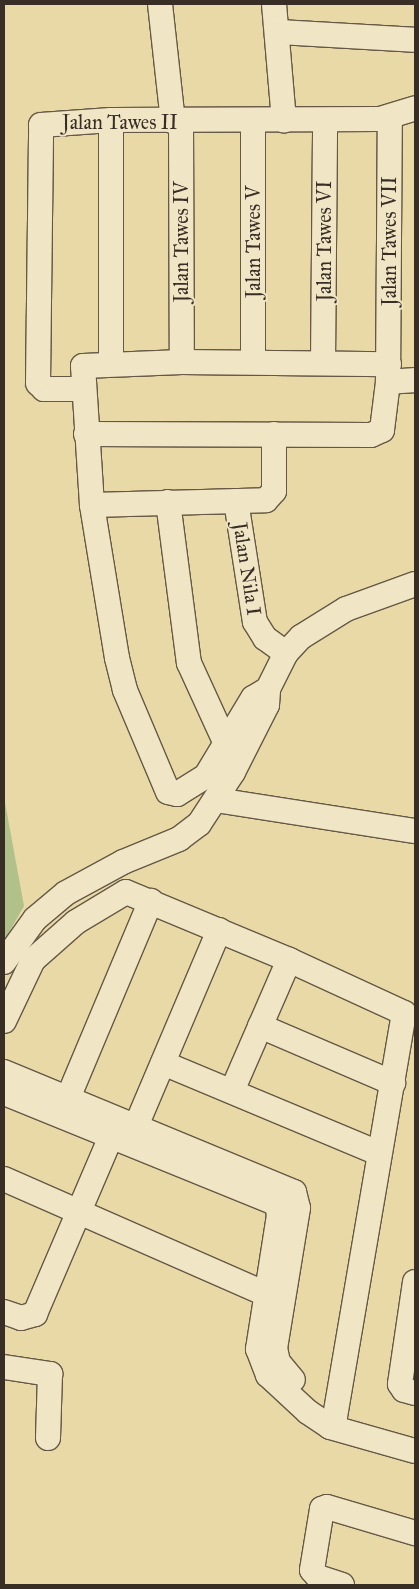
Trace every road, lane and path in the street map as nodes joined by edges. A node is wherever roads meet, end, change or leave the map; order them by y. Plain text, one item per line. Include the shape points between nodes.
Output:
1 (160, 4) edge
2 (274, 4) edge
3 (278, 32) junction
4 (415, 40) edge
5 (415, 108) edge
6 (390, 118) junction
7 (111, 120) junction
8 (325, 120) junction
9 (177, 121) junction
10 (284, 121) junction
11 (253, 122) junction
12 (182, 362) junction
13 (253, 362) junction
14 (111, 363) junction
15 (323, 363) junction
16 (388, 373) junction
17 (415, 380) edge
18 (83, 389) junction
19 (86, 434) junction
20 (274, 434) junction
21 (236, 501) junction
22 (168, 502) junction
23 (92, 505) junction
24 (415, 584) edge
25 (286, 653) junction
26 (268, 689) junction
27 (226, 744) junction
28 (216, 800) junction
29 (415, 831) edge
30 (151, 902) junction
31 (219, 930) junction
32 (289, 960) junction
33 (4, 962) edge
34 (4, 1021) edge
35 (260, 1026) junction
36 (163, 1062) junction
37 (4, 1072) edge
38 (393, 1083) junction
39 (232, 1092) junction
40 (4, 1093) edge
41 (68, 1098) junction
42 (122, 1127) junction
43 (378, 1153) junction
44 (6, 1186) edge
45 (78, 1212) junction
46 (415, 1282) edge
47 (266, 1294) junction
48 (4, 1312) edge
49 (412, 1316) edge
50 (4, 1366) edge
51 (281, 1379) junction
52 (408, 1390) edge
53 (335, 1423) junction
54 (48, 1438) dead end
55 (415, 1451) edge
56 (415, 1533) edge
57 (342, 1585) edge

1 - 9 street, Jalan Tawes IV
2 - 3 street
3 - 4 street
3 - 10 street
5 - 6 street, Jalan Tawes II
6 - 8 street, Jalan Tawes II
6 - 16 street, Jalan Tawes VII
7 - 9 street, Jalan Tawes II
7 - 14 street
7 - 18 street, Jalan Tawes II via 45,122 39,130 38,384 44,389
8 - 10 street, Jalan Tawes II
8 - 15 street, Jalan Tawes VI
9 - 11 street, Jalan Tawes II
9 - 12 street, Jalan Tawes IV
10 - 11 street, Jalan Tawes II
11 - 13 street, Jalan Tawes V
12 - 13 street
12 - 14 street
13 - 15 street
14 - 18 street via 83,366
15 - 16 street
16 - 17 street
16 - 20 street, Jalan Tawes VII via 385,426 378,433
18 - 19 street
19 - 20 street, Jalan Tawes VII
19 - 23 street
20 - 21 street via 272,496
21 - 22 street
21 - 25 street, Jalan Nila I via 255,622 265,638
22 - 23 street
22 - 27 street via 189,663
23 - 27 street via 120,672 168,792 177,794 198,783
24 - 25 street via 327,617
25 - 26 street
26 - 27 street via 253,698
26 - 28 street via 267,705
28 - 29 street
28 - 33 street via 198,824 179,839 151,849 66,893 35,919
30 - 31 street
30 - 34 street via 133,894 119,894 76,922 33,960
30 - 41 street
31 - 32 street
31 - 36 street
32 - 35 street
32 - 38 street via 404,1013
35 - 38 street
35 - 39 street
36 - 39 street
36 - 42 street
37 - 41 street
38 - 43 street
39 - 43 street
40 - 42 street
41 - 42 street
42 - 45 street
42 - 47 street via 277,1204 279,1215
42 - 51 street via 294,1192 298,1208 275,1348
43 - 53 street
44 - 45 street
45 - 47 street
45 - 48 street via 35,1314 21,1318
46 - 49 street
47 - 51 street via 258,1358
49 - 52 street
50 - 54 street via 50,1374
51 - 53 street
53 - 55 street
56 - 57 street via 327,1507 322,1509 312,1570 318,1578

